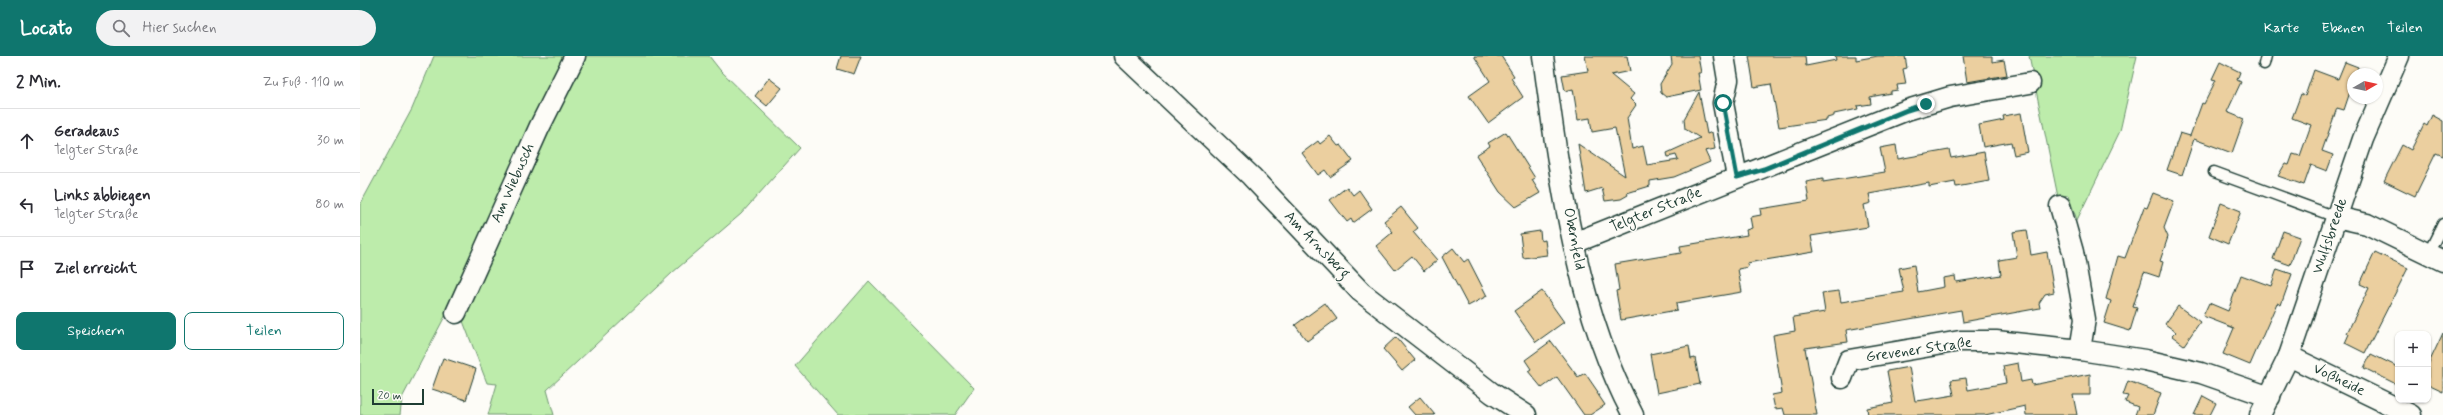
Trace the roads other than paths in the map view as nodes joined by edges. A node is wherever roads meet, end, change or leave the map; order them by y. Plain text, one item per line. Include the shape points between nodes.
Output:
1 (575, 56) edge
2 (1124, 56) edge
3 (1543, 56) edge
4 (1724, 56) edge
5 (2393, 58) edge
6 (2030, 83) dead end
7 (2214, 172) dead end
8 (1737, 177) junction
9 (2060, 206) dead end
10 (2336, 217) junction
11 (2443, 224) edge
12 (1574, 243) junction
13 (2436, 257) edge
14 (456, 313) dead end
15 (2080, 350) junction
16 (2289, 356) junction
17 (1842, 378) dead end
18 (2270, 397) junction
19 (1526, 415) edge
20 (1633, 415) edge
21 (2260, 415) edge
22 (2411, 415) edge

1 - 14 street, Am Wiebusch via 539,128
2 - 19 street, Am Arnsberg via 1251,176 1361,292 1492,393
3 - 12 street, Obernfeld
4 - 8 street via 1728,80 1723,103
5 - 10 street, Wulfsbreede
6 - 8 street, Telgter Straße via 1950,97 1907,110 1764,169
7 - 10 lane
8 - 12 street, Telgter Straße
9 - 15 street via 2073,252 2085,319
10 - 13 street via 2367,224
10 - 16 street, Wulfsbreede
11 - 13 lane
12 - 20 street, Obernfeld via 1584,290 1600,340
15 - 17 street, Grevener Straße via 1996,341 1960,341 1850,360
15 - 18 street, Grevener Straße via 2145,360 2201,373
16 - 18 street, Wulfsbreede
16 - 22 street, Voßheide
18 - 21 street, Wulfsbreede

